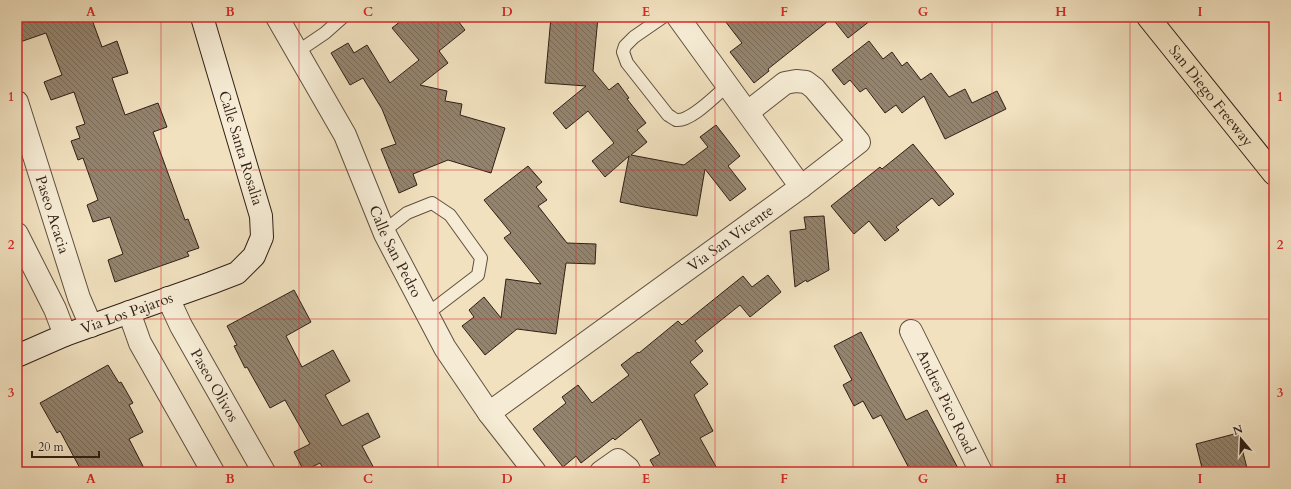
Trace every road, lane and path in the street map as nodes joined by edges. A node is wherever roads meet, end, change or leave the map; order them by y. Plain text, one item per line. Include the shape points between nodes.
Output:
1 (202, 17) edge
2 (277, 17) edge
3 (343, 17) edge
4 (663, 17) edge
5 (678, 17) edge
6 (1148, 17) edge
7 (297, 52) junction
8 (728, 84) junction
9 (17, 102) edge
10 (748, 112) junction
11 (1274, 174) edge
12 (801, 187) junction
13 (384, 231) junction
14 (17, 234) edge
15 (237, 273) joint
16 (168, 298) junction
17 (130, 312) junction
18 (427, 314) junction
19 (91, 326) junction
20 (911, 331) dead end
21 (65, 335) junction
22 (17, 356) edge
23 (489, 413) junction
24 (213, 472) edge
25 (264, 472) edge
26 (535, 472) edge
27 (601, 472) edge
28 (630, 472) edge
29 (981, 472) edge

1 - 15 street, Calle Santa Rosalia via 261,216 262,237 254,256
2 - 7 street, Calle San Pedro
3 - 7 lane
4 - 8 lane via 634,37 623,52 627,63 668,115 676,120 688,118
5 - 8 street
6 - 11 highway, San Diego Freeway
7 - 13 street, Calle San Pedro via 344,135
8 - 10 street
9 - 19 street, Paseo Acacia via 79,298
10 - 12 street
10 - 12 street, Via San Vicente via 785,83 806,82 814,88 859,142
12 - 23 street, Via San Vicente
13 - 18 street, Calle San Pedro
13 - 18 lane via 407,213 432,203 450,215 481,258 478,275
14 - 21 street via 55,309
15 - 16 street, Via Los Pajaros
16 - 17 street, Via Los Pajaros
16 - 25 street, Paseo Olivos via 181,326
17 - 19 street, Via Los Pajaros
17 - 24 street via 140,343
18 - 23 street, Calle San Pedro via 445,348
19 - 21 street, Via Los Pajaros
20 - 29 street, Andres Pico Road
21 - 22 street, Via Los Pajaros
23 - 26 street, Calle San Pedro
27 - 28 street via 618,460

